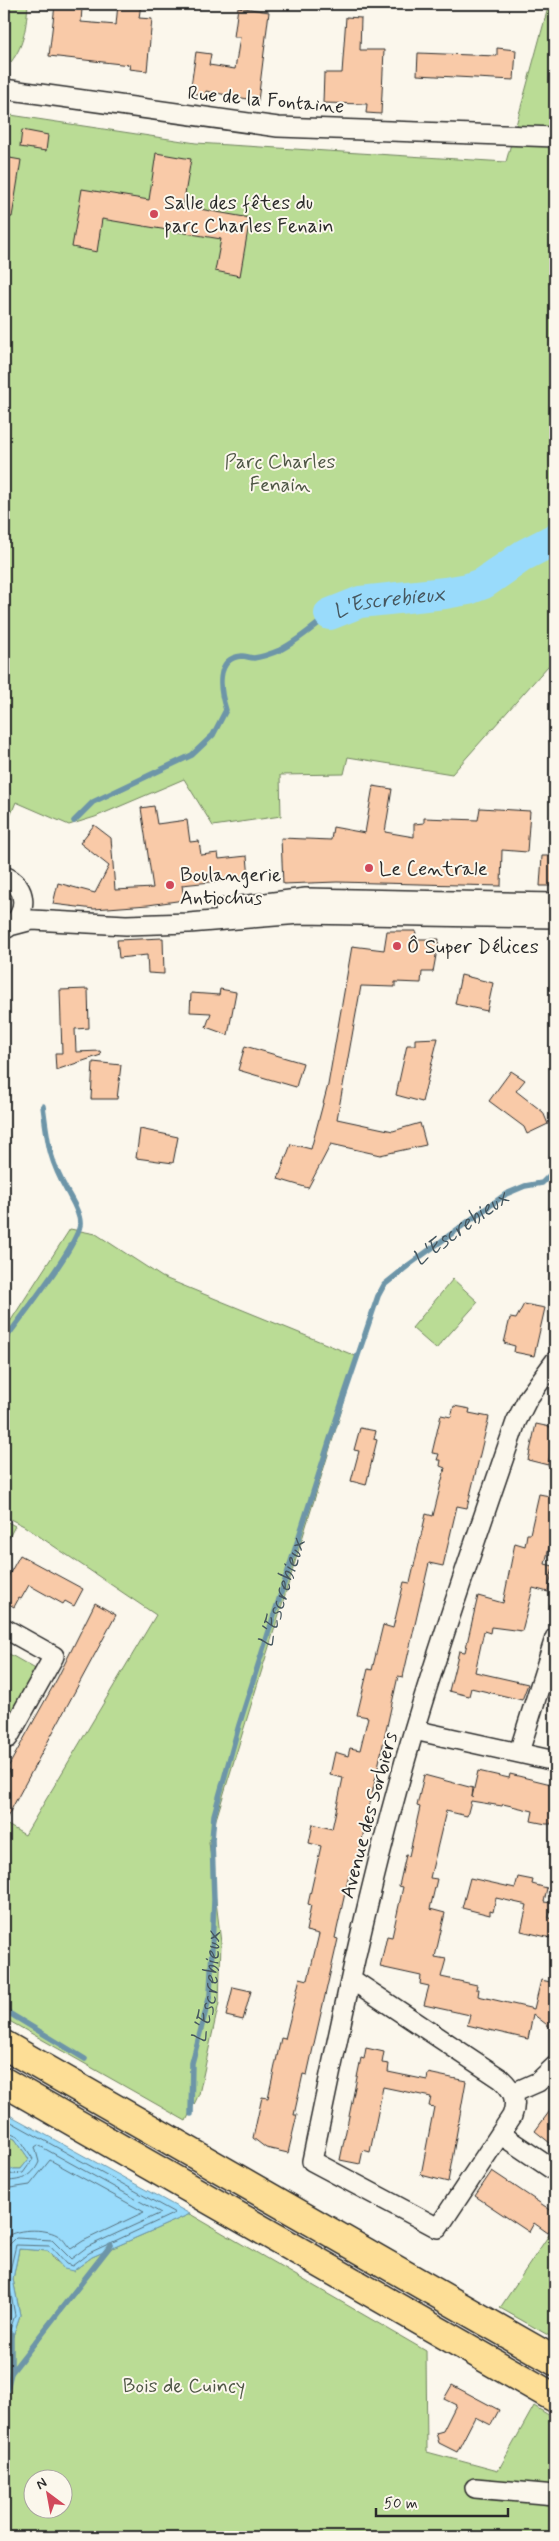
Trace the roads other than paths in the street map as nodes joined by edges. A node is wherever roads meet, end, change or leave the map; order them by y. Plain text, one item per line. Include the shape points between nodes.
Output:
1 (4, 89) edge
2 (555, 137) edge
3 (4, 876) edge
4 (22, 895) junction
5 (555, 903) edge
6 (555, 918) edge
7 (70, 921) junction
8 (140, 924) junction
9 (8, 927) edge
10 (555, 1361) edge
11 (4, 1628) edge
12 (555, 1638) edge
13 (414, 1730) junction
14 (4, 1736) edge
15 (519, 1752) junction
16 (555, 1761) edge
17 (351, 1979) junction
18 (4, 2046) edge
19 (555, 2066) edge
20 (4, 2082) edge
21 (513, 2093) junction
22 (500, 2134) junction
23 (555, 2171) edge
24 (555, 2361) edge
25 (555, 2398) edge
26 (475, 2488) dead end
27 (555, 2495) edge

1 - 2 street, Rue de la Fontaine via 278,127
3 - 4 street via 15,883
4 - 7 street via 43,913
4 - 9 street via 22,909
5 - 8 street via 288,898
6 - 8 street via 290,914
7 - 8 street
7 - 9 street via 32,920
10 - 13 street, Avenue des Sorbiers via 531,1392 516,1422
11 - 14 street via 54,1656 8,1738
12 - 15 street
13 - 15 street
13 - 17 street, Avenue des Sorbiers
15 - 16 street
17 - 21 street via 501,2079
17 - 22 street, Avenue des Sorbiers via 312,2161 438,2228
18 - 24 highway
19 - 21 street via 538,2082
20 - 25 highway
21 - 22 street via 515,2108
22 - 23 street
26 - 27 street

